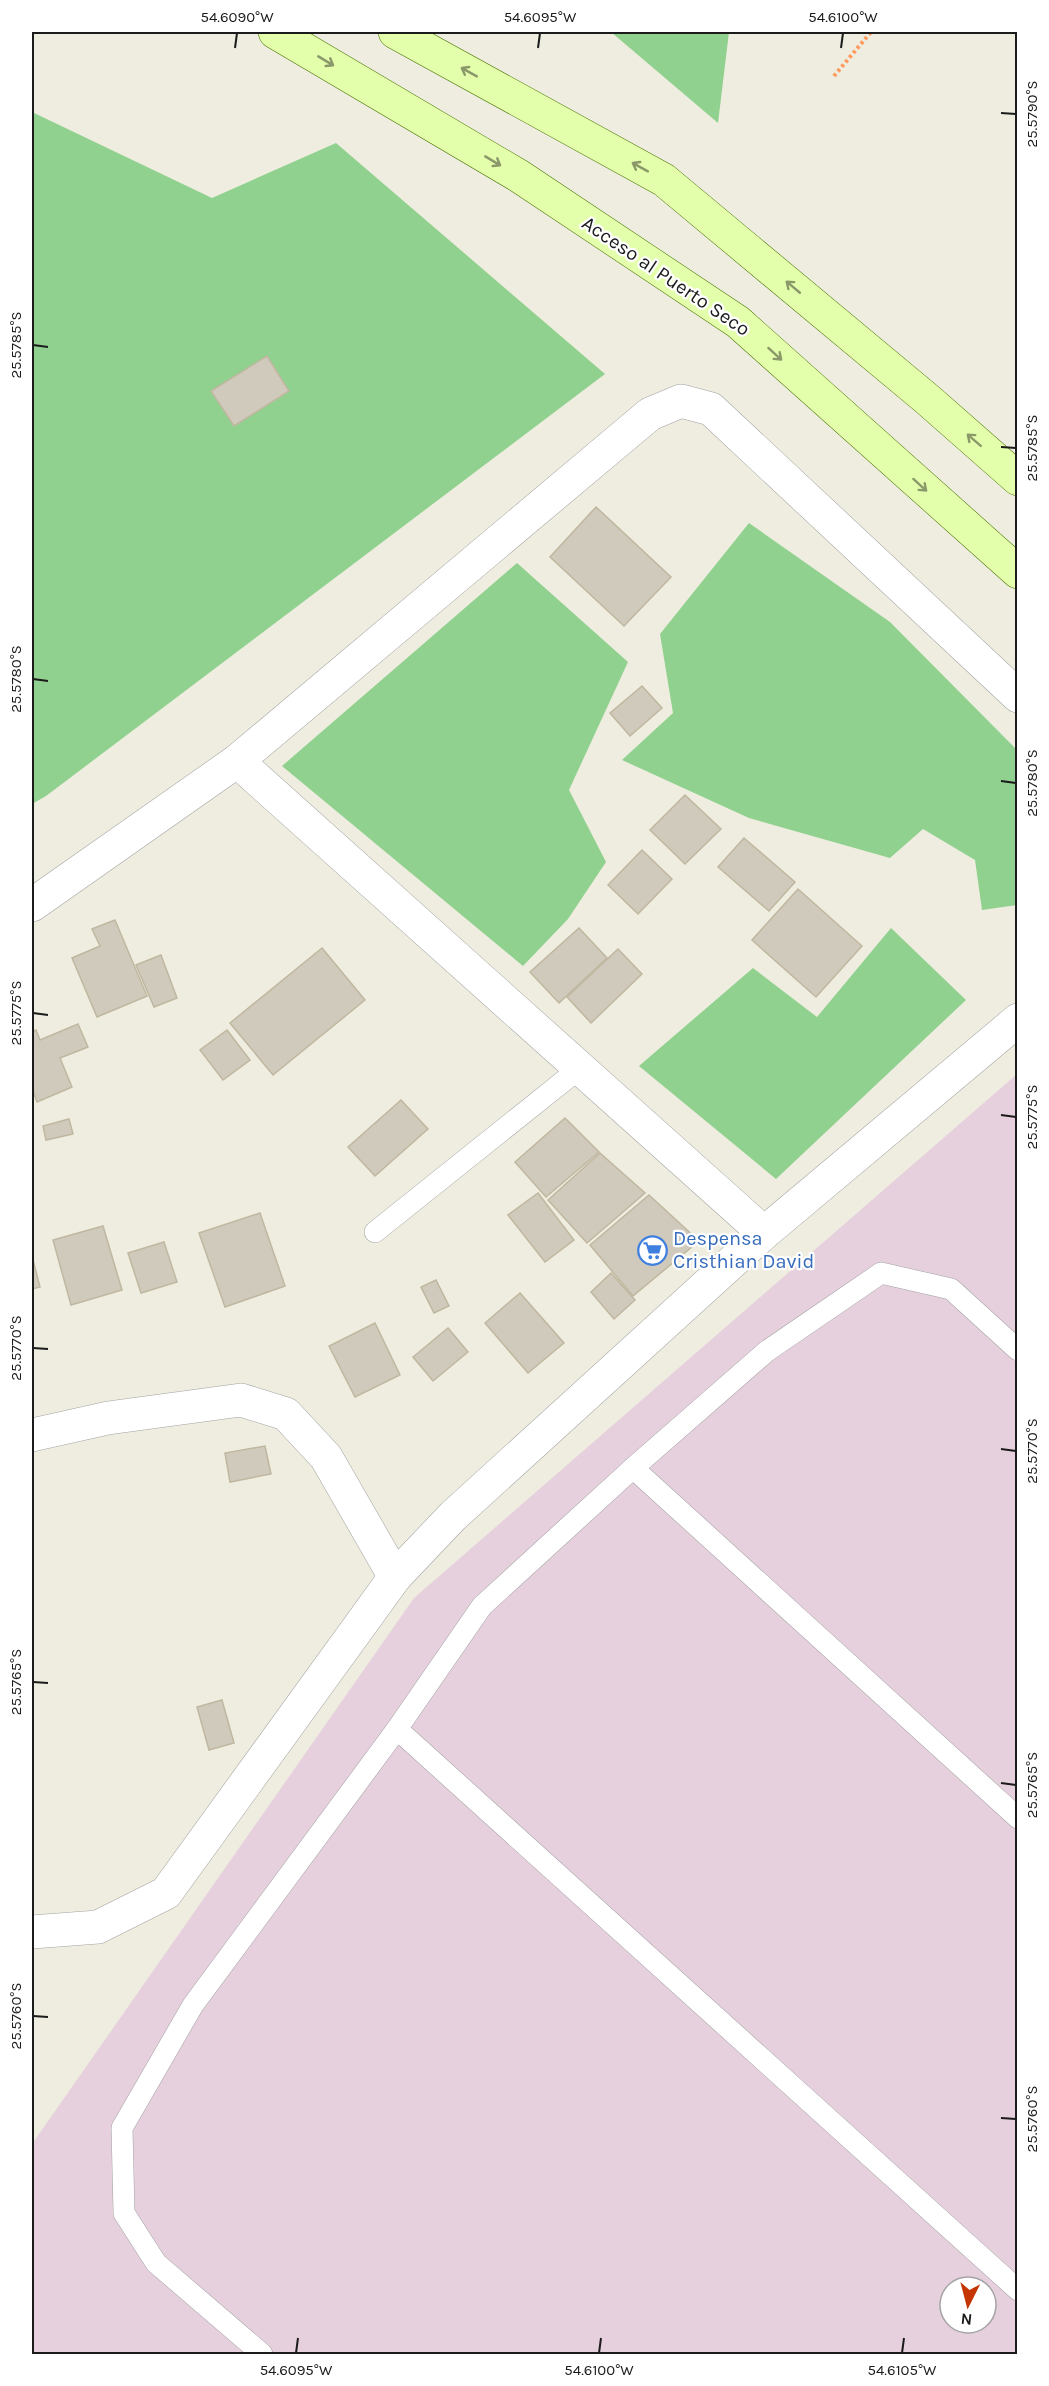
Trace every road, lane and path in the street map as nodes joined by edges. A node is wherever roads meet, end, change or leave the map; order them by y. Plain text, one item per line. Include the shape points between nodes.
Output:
1 (275, 32) edge
2 (395, 32) edge
3 (871, 32) edge
4 (834, 76) dead end
5 (1017, 479) edge
6 (1017, 572) edge
7 (1017, 696) edge
8 (237, 761) junction
9 (32, 905) edge
10 (1017, 1020) edge
11 (580, 1068) junction
12 (375, 1232) dead end
13 (764, 1233) junction
14 (1017, 1350) edge
15 (32, 1435) edge
16 (633, 1468) junction
17 (395, 1577) junction
18 (397, 1729) junction
19 (1017, 1818) edge
20 (32, 1932) edge
21 (1017, 2290) edge
22 (262, 2355) edge

1 -> 6 main road, Acceso al Puerto Seco via 519,176 738,322
5 -> 2 main road via 664,180
3 - 4 path
7 - 8 street via 711,409 681,401 650,414
8 - 9 street
8 - 11 street
10 - 13 street
11 - 12 lane
11 - 13 street
13 - 17 street via 453,1516
14 - 16 lane via 951,1289 881,1273 767,1351
15 - 17 street via 108,1418 241,1400 286,1414 326,1457
16 - 18 lane via 482,1606
16 - 19 lane
17 - 20 street via 166,1893 98,1927
18 - 21 lane
18 - 22 lane via 193,2005 122,2128 124,2213 156,2263

